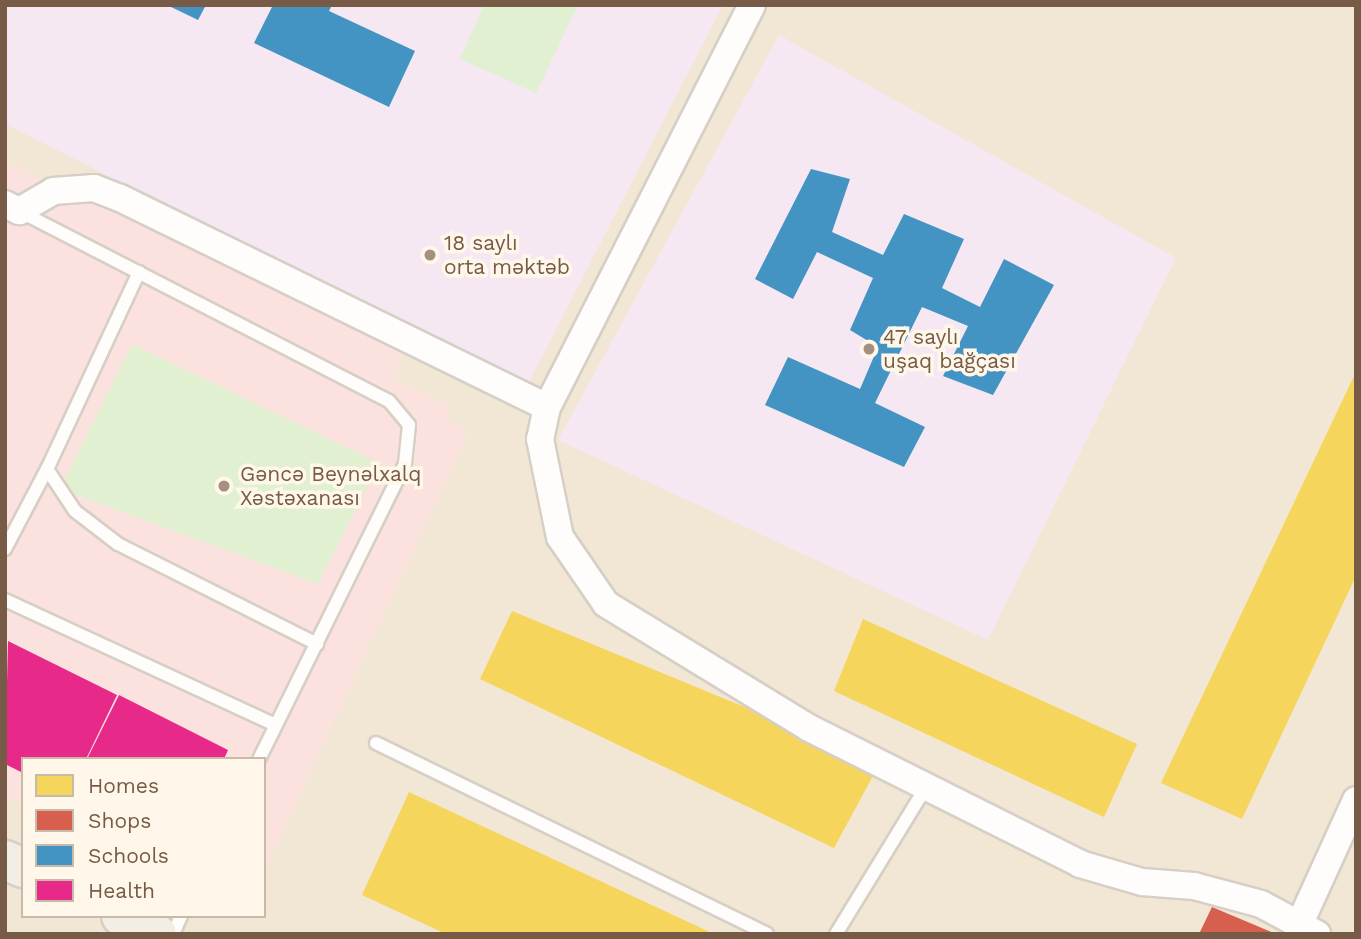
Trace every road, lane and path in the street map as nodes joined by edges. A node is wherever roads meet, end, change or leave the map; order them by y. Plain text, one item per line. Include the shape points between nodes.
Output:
1 (752, 5) edge
2 (12, 207) edge
3 (139, 272) junction
4 (547, 407) junction
5 (47, 469) junction
6 (5, 549) edge
7 (5, 600) edge
8 (317, 644) junction
9 (276, 725) junction
10 (376, 743) dead end
11 (260, 757) edge
12 (926, 787) junction
13 (1356, 800) edge
14 (5, 860) edge
15 (21, 867) edge
16 (125, 918) edge
17 (180, 918) edge
18 (1308, 929) edge
19 (157, 934) edge
20 (173, 934) edge
21 (766, 934) edge
22 (836, 934) edge

1 - 4 street
2 - 3 lane
2 - 4 street via 52,191 94,188
3 - 5 lane
3 - 8 lane via 389,401 409,425 405,464
4 - 12 street via 540,439 560,537 606,604 809,728
5 - 6 lane
5 - 8 lane via 75,510 118,544
7 - 9 lane
8 - 9 lane
9 - 11 lane
10 - 21 lane
12 - 18 street via 1080,864 1142,882 1194,886 1261,904
12 - 22 lane
13 - 18 street
14 - 15 main road
16 - 19 main road
17 - 20 lane

